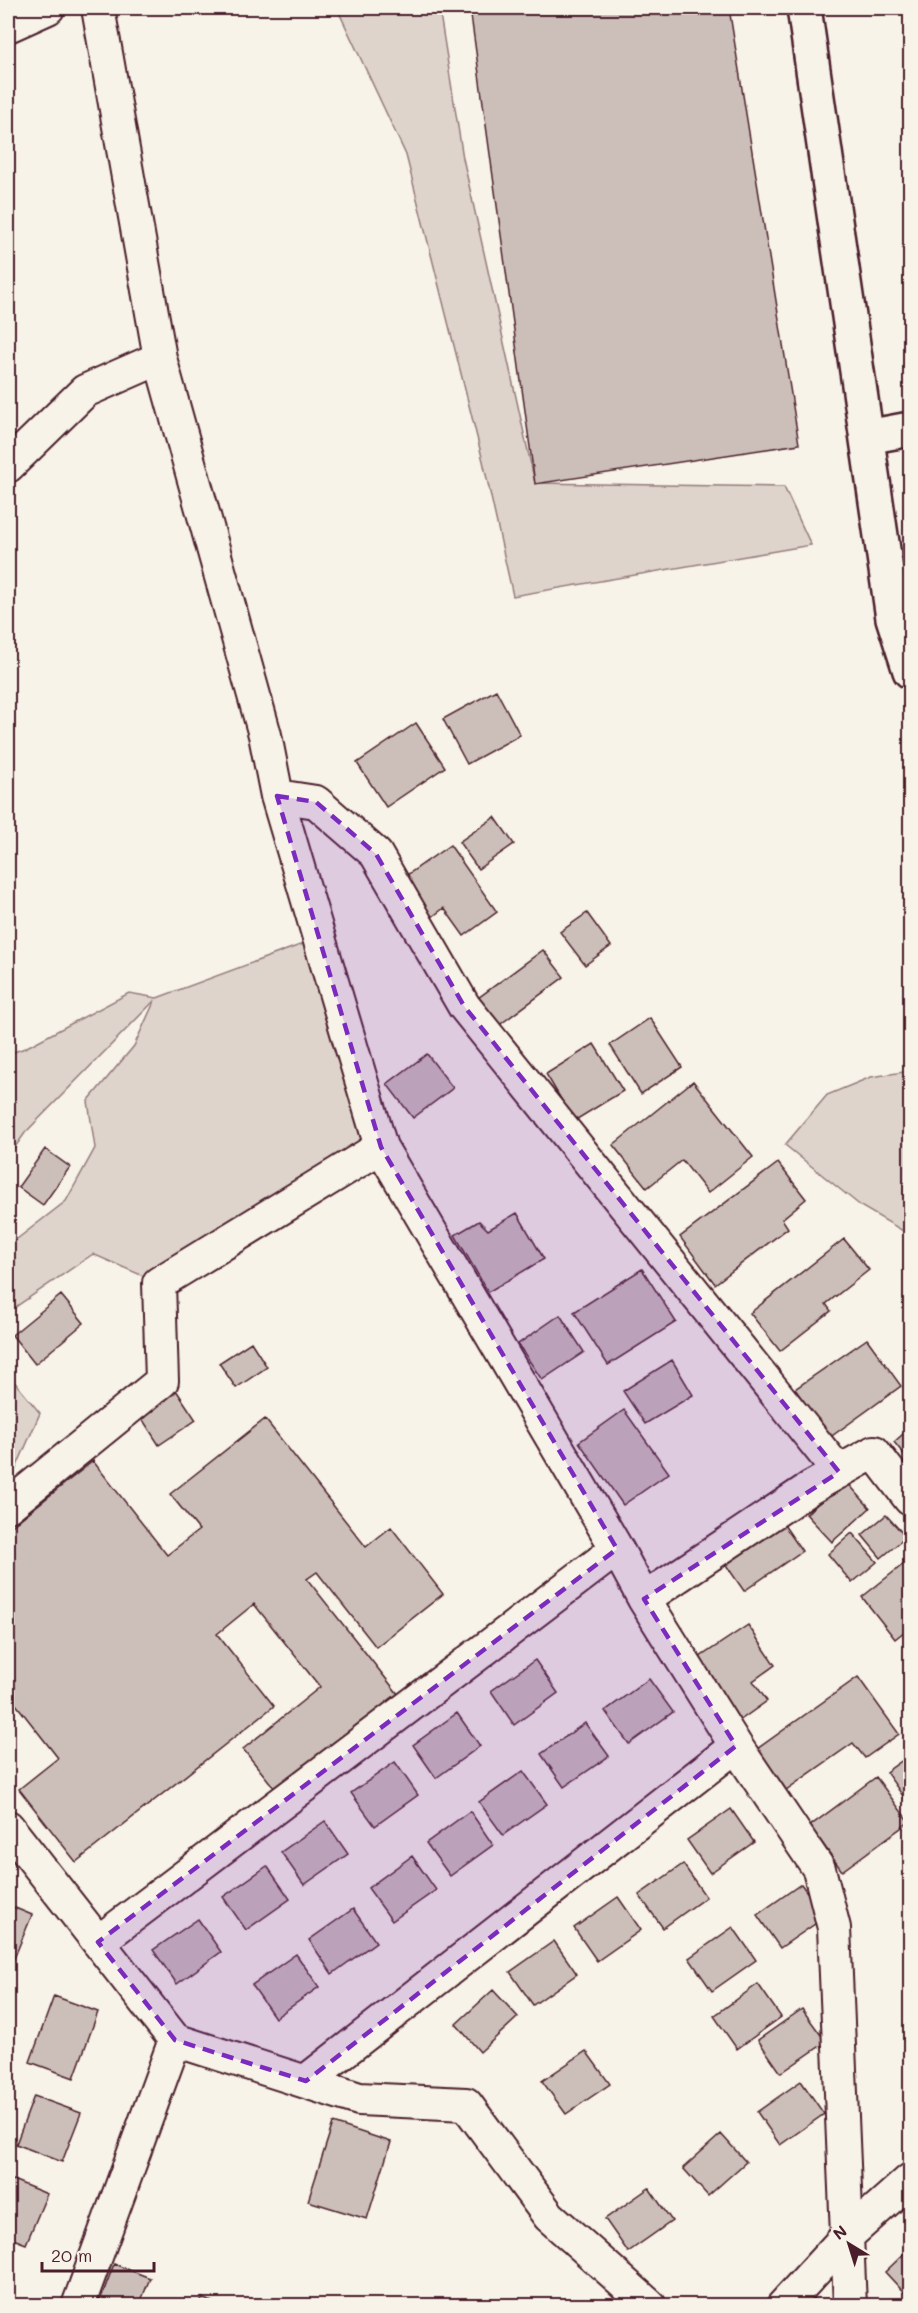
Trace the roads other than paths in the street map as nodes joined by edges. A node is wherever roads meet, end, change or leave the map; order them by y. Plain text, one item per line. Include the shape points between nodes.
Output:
1 (48, 8) edge
2 (98, 8) edge
3 (804, 8) edge
4 (8, 26) edge
5 (160, 358) junction
6 (910, 429) edge
7 (867, 437) junction
8 (8, 466) edge
9 (910, 671) edge
10 (277, 796) junction
11 (381, 1147) junction
12 (838, 1472) junction
13 (910, 1499) edge
14 (11, 1500) edge
15 (618, 1549) junction
16 (644, 1599) junction
17 (736, 1746) junction
18 (8, 1827) edge
19 (98, 1942) junction
20 (175, 2040) junction
21 (306, 2081) junction
22 (910, 2180) edge
23 (846, 2237) junction
24 (78, 2306) edge
25 (650, 2306) edge
26 (783, 2306) edge
27 (850, 2306) edge

1 - 4 street
2 - 5 street
3 - 7 street
5 - 8 street via 85,391
5 - 10 street via 265,735
6 - 7 street
7 - 9 street via 893,618
10 - 11 street
10 - 12 street via 316,802 376,854 464,1006
11 - 14 street via 159,1283 162,1381
11 - 15 street
12 - 13 street via 874,1452
12 - 16 street
15 - 16 street
15 - 19 street
16 - 17 street
17 - 21 street
17 - 23 street via 819,1869 834,1928
18 - 19 street
19 - 20 street
20 - 21 street
20 - 24 street
21 - 25 street via 359,2099 466,2104 549,2216
22 - 23 street
23 - 26 street
23 - 27 street

